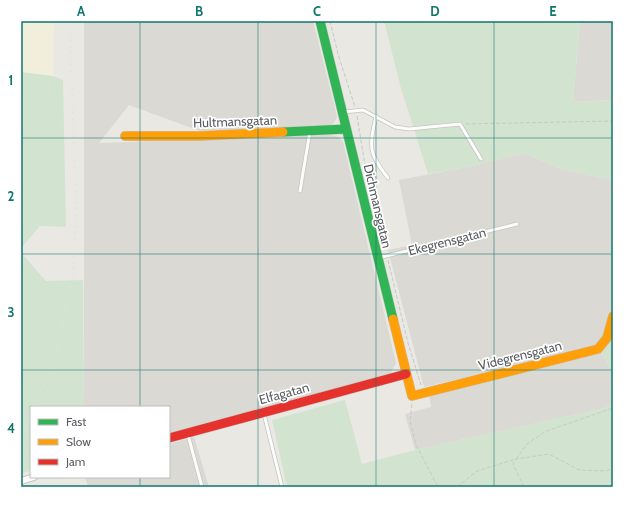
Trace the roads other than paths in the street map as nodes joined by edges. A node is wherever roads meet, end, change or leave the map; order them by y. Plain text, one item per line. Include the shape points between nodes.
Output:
1 (320, 21) edge
2 (342, 112) junction
3 (376, 116) junction
4 (346, 129) junction
5 (310, 132) junction
6 (125, 136) dead end
7 (482, 159) dead end
8 (388, 178) dead end
9 (300, 191) dead end
10 (518, 224) dead end
11 (377, 258) junction
12 (613, 316) edge
13 (406, 374) junction
14 (412, 396) joint
15 (263, 412) junction
16 (188, 433) junction
17 (170, 438) edge
18 (31, 478) edge
19 (21, 481) edge
20 (202, 487) edge
21 (282, 487) edge

1 - 2 street, Dichmansgatan
2 - 3 lane via 363,110
2 - 4 street, Dichmansgatan
3 - 7 lane via 395,127 409,129 460,124
3 - 8 lane via 370,142 373,159
4 - 5 street, Hultmansgatan
4 - 11 street, Dichmansgatan
5 - 6 street, Hultmansgatan
5 - 9 lane
10 - 11 lane, Ekegrensgatan
11 - 13 street, Dichmansgatan
12 - 14 street, Videgrensgatan via 608,337 598,349
13 - 14 street, Dichmansgatan
13 - 15 street, Elfagatan
15 - 16 street, Elfagatan
15 - 21 lane
16 - 17 street, Elfagatan
16 - 20 lane
18 - 19 street

